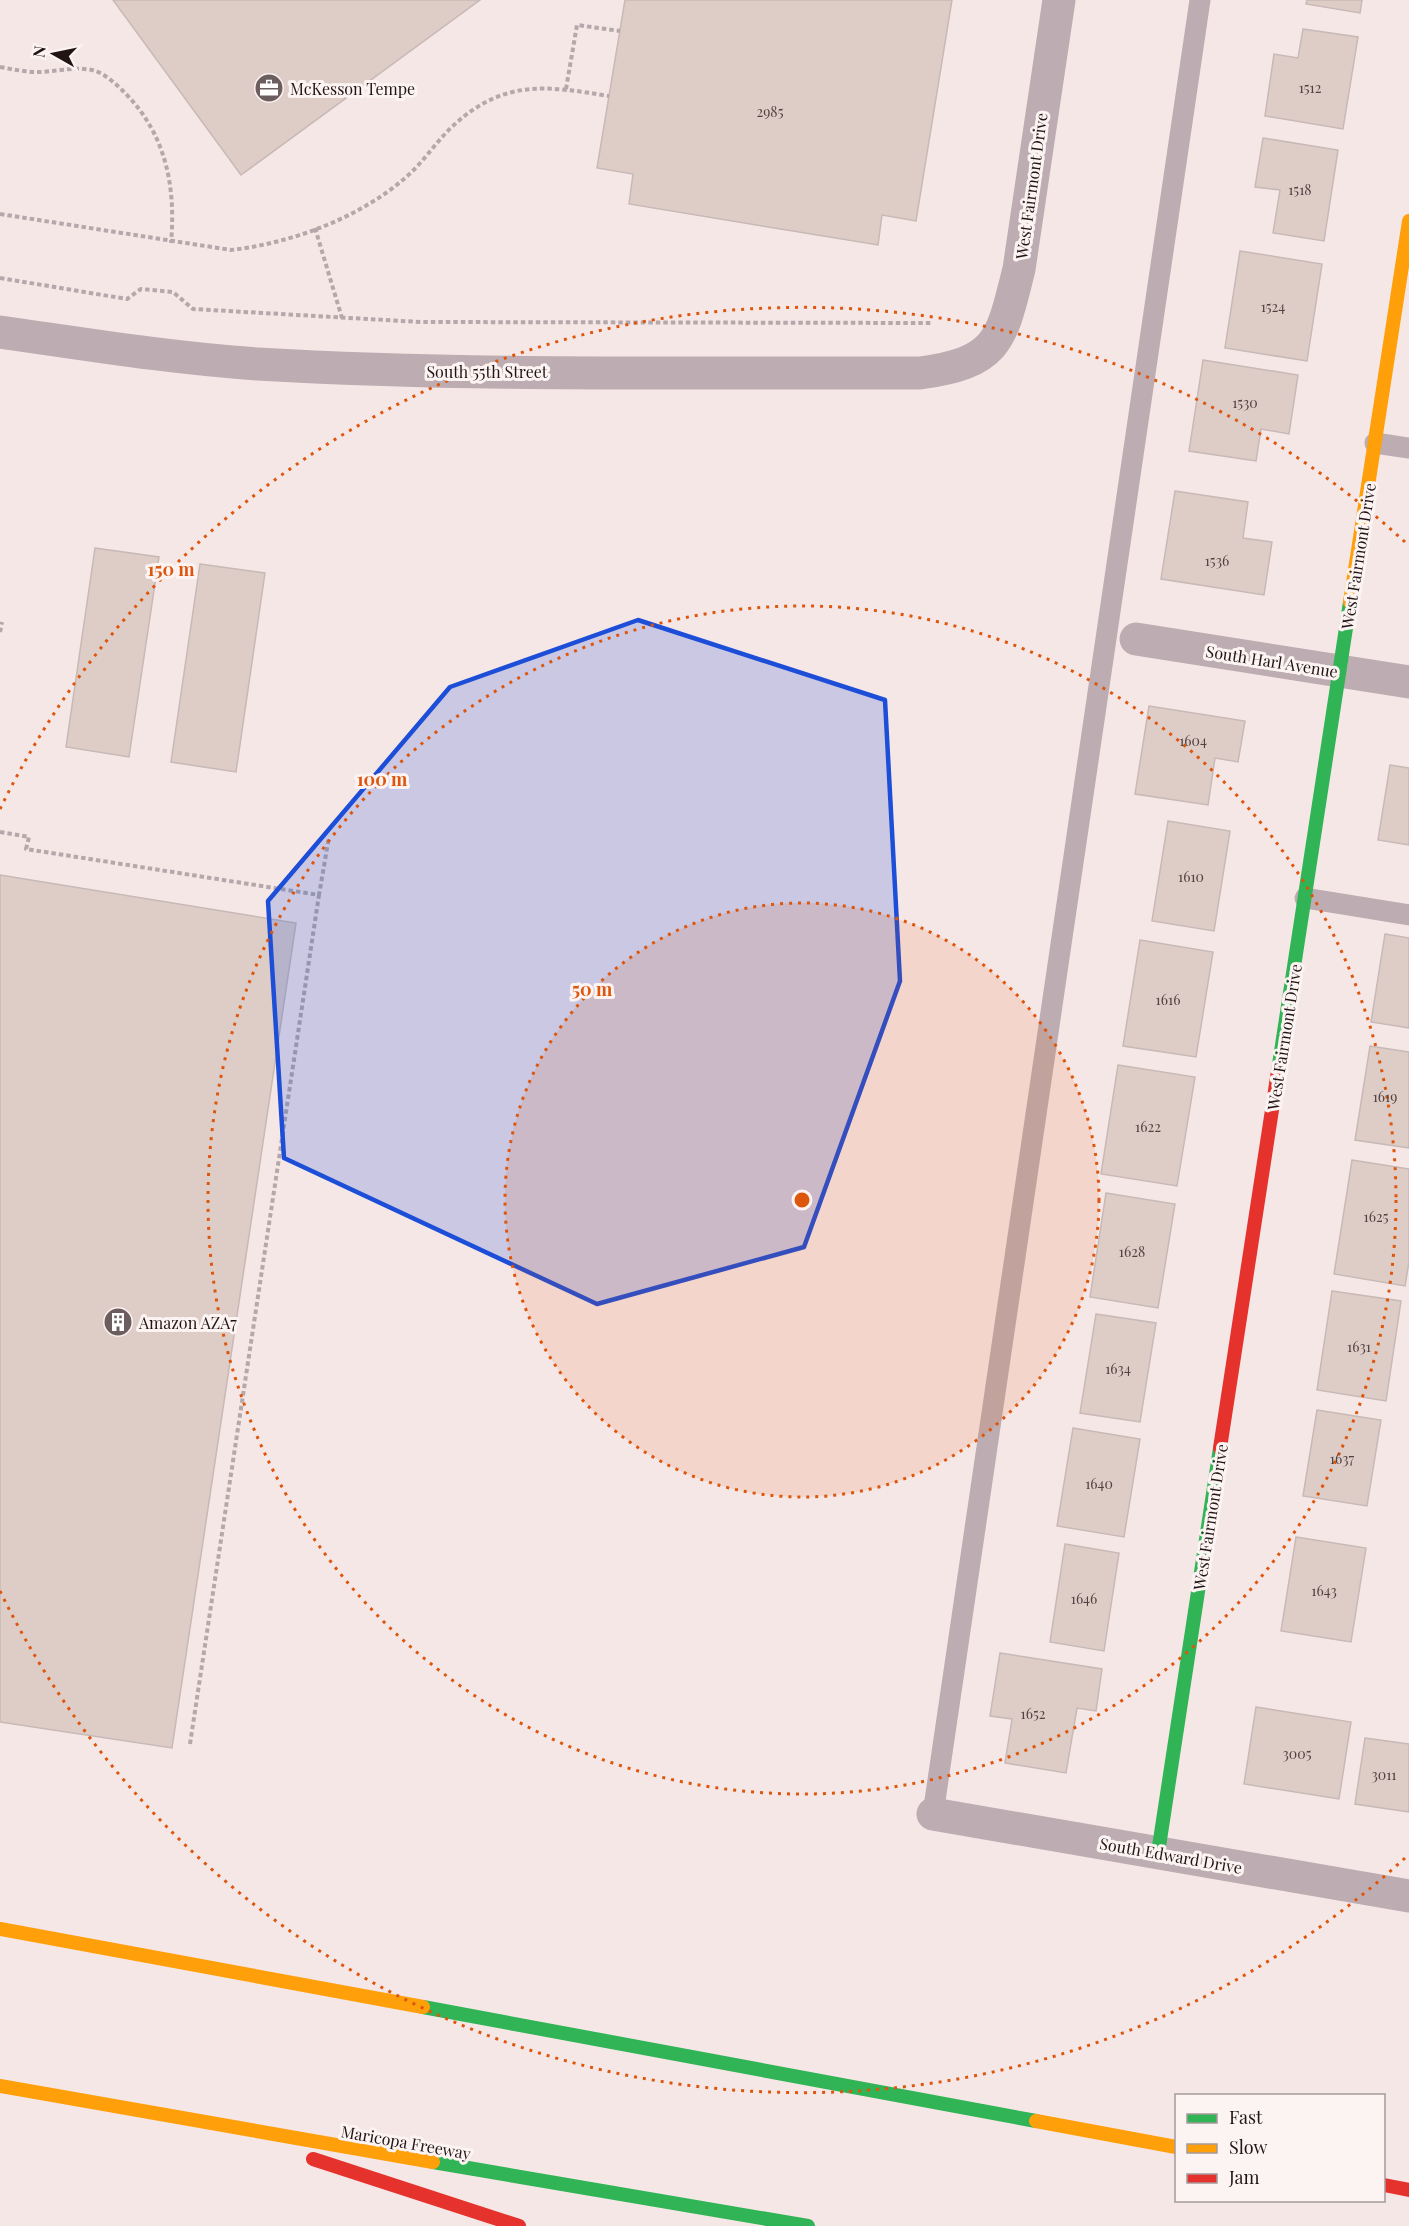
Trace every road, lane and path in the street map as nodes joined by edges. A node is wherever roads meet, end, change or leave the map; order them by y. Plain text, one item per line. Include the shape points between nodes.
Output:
1 (1059, 0) edge
2 (1200, 0) edge
3 (620, 31) dead end
4 (0, 67) edge
5 (566, 89) junction
6 (609, 96) dead end
7 (0, 214) edge
8 (1409, 221) edge
9 (315, 228) junction
10 (171, 243) junction
11 (0, 278) edge
12 (342, 318) junction
13 (932, 323) dead end
14 (0, 332) edge
15 (975, 360) joint
16 (1375, 443) junction
17 (1409, 448) edge
18 (2, 622) dead end
19 (0, 632) edge
20 (1136, 639) dead end
21 (1340, 672) junction
22 (1409, 682) edge
23 (0, 832) edge
24 (329, 837) dead end
25 (319, 895) junction
26 (1305, 898) junction
27 (1409, 915) edge
28 (190, 1744) dead end
29 (933, 1814) joint
30 (1158, 1852) junction
31 (1409, 1896) edge
32 (0, 1929) edge
33 (0, 2086) edge
34 (202, 2123) junction
35 (1175, 2147) edge
36 (1385, 2185) edge
37 (1409, 2190) edge
38 (519, 2226) edge
39 (808, 2226) edge

1 - 15 street, West Fairmont Drive via 1019,269 998,340
2 - 29 lane
3 - 5 path via 577,25
4 - 10 path via 33,72 92,70 114,82 139,108 159,140 169,174
5 - 6 path
5 - 9 path via 533,87 495,98 456,124 406,177 374,202
7 - 10 path
8 - 16 main road, West Fairmont Drive
9 - 10 path via 268,246 231,250
9 - 12 path
11 - 12 path via 127,299 141,289 173,292 193,309
12 - 13 path via 420,322
14 - 15 street, South 55th Street via 112,349 255,363 415,370 920,373
16 - 17 lane
16 - 21 main road, West Fairmont Drive
18 - 19 path
20 - 21 street, South Harl Avenue
21 - 22 street, South Harl Avenue
21 - 26 main road, West Fairmont Drive
23 - 25 path via 29,837 26,849
24 - 25 path
25 - 28 path
26 - 27 lane
26 - 30 main road, West Fairmont Drive
29 - 30 street, South Edward Drive
30 - 31 street, South Edward Drive
32 - 35 main road
33 - 34 main road, Maricopa Freeway
34 - 38 main road
34 - 39 main road, Maricopa Freeway
36 - 37 main road

